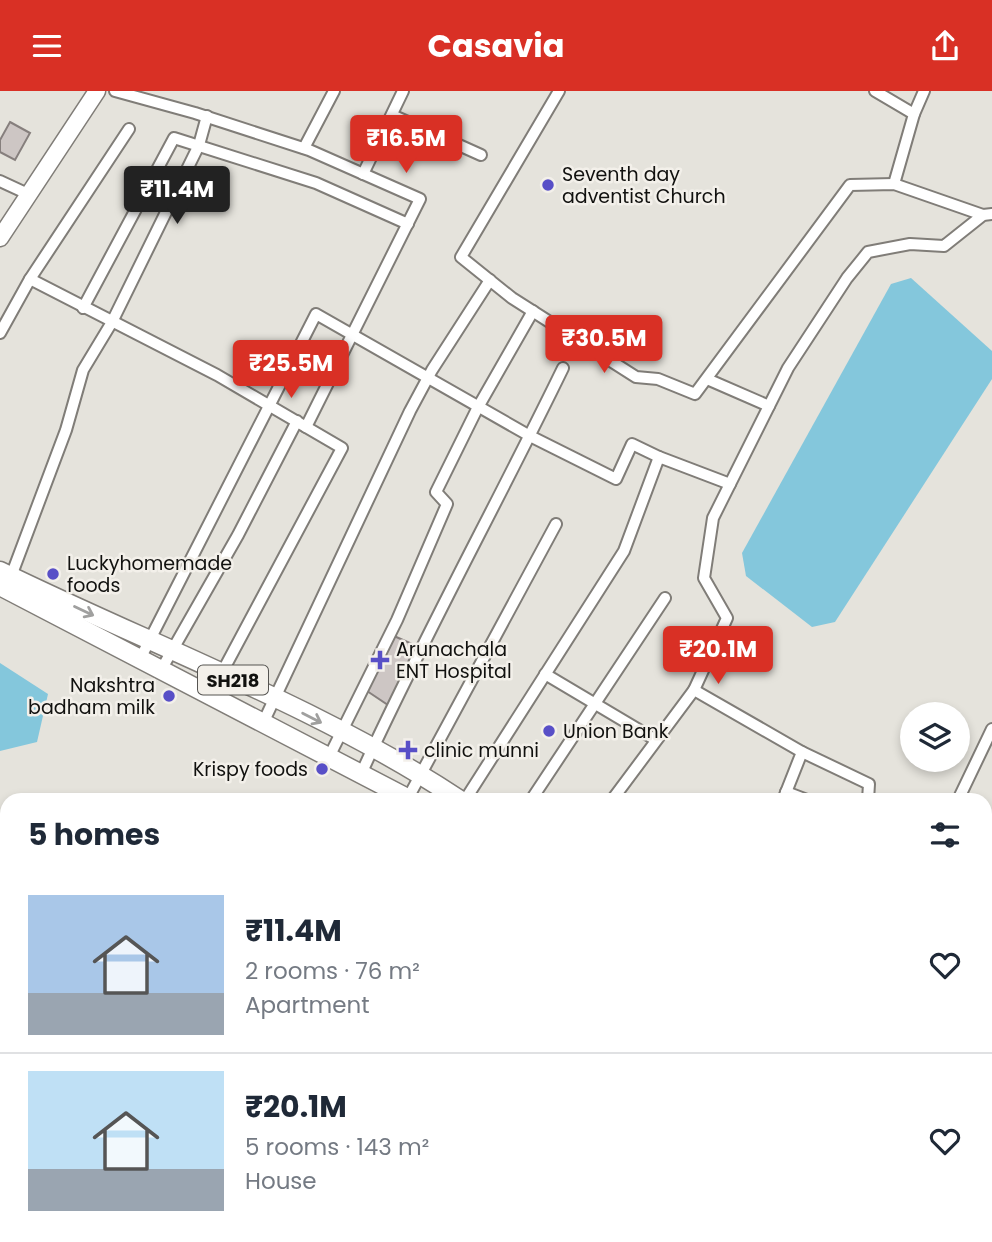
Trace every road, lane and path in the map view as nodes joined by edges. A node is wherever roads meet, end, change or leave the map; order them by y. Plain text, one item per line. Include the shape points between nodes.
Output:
1 (97, 91) edge
2 (115, 91) edge
3 (334, 91) edge
4 (403, 91) edge
5 (559, 91) edge
6 (875, 91) edge
7 (924, 91) edge
8 (914, 114) junction
9 (391, 115) junction
10 (207, 117) junction
11 (129, 129) dead end
12 (199, 145) junction
13 (304, 148) junction
14 (481, 155) dead end
15 (363, 174) junction
16 (0, 181) edge
17 (894, 184) junction
18 (28, 194) junction
19 (987, 215) edge
20 (408, 224) junction
21 (0, 238) edge
22 (30, 279) junction
23 (490, 280) junction
24 (83, 308) junction
25 (533, 311) junction
26 (112, 322) junction
27 (0, 333) edge
28 (353, 335) junction
29 (563, 368) dead end
30 (427, 379) junction
31 (707, 379) junction
32 (270, 406) junction
33 (769, 406) junction
34 (479, 407) junction
35 (301, 424) junction
36 (530, 436) junction
37 (659, 457) junction
38 (730, 484) junction
39 (556, 524) dead end
40 (4, 581) edge
41 (665, 598) dead end
42 (148, 641) junction
43 (172, 652) junction
44 (139, 659) junction
45 (162, 670) junction
46 (545, 674) junction
47 (221, 675) junction
48 (694, 690) junction
49 (210, 695) junction
50 (274, 699) junction
51 (596, 702) junction
52 (263, 723) junction
53 (992, 729) edge
54 (341, 732) junction
55 (656, 740) junction
56 (373, 749) junction
57 (802, 752) junction
58 (329, 757) junction
59 (361, 774) junction
60 (422, 774) junction
61 (398, 793) edge
62 (413, 793) edge
63 (451, 793) edge
64 (467, 793) edge
65 (536, 793) edge
66 (617, 793) edge
67 (786, 793) edge
68 (868, 793) edge
69 (961, 793) edge

1 - 18 street
2 - 10 street
3 - 13 street
4 - 9 street
5 - 23 street via 461,257
6 - 8 street
7 - 8 street
8 - 17 street
9 - 14 street
9 - 15 street
10 - 12 street
10 - 13 street
11 - 22 street
12 - 20 street via 316,183
12 - 24 street via 174,138
12 - 26 street
13 - 15 street
15 - 20 street via 420,199
16 - 18 street
17 - 19 street
17 - 31 street via 850,185
18 - 21 street
19 - 33 street via 944,246 910,244 868,252 788,368
20 - 28 street
22 - 24 street
22 - 27 street
23 - 25 street
23 - 30 street
24 - 26 street
25 - 31 street via 636,377 658,379 695,394
25 - 34 street
26 - 32 street
26 - 40 street via 83,370 66,430
28 - 30 street
28 - 32 street via 316,313
28 - 35 street
29 - 36 street
30 - 34 street
30 - 50 street
31 - 33 street
32 - 35 street
32 - 42 street
33 - 38 street
34 - 36 street
34 - 54 street via 436,492 447,504 397,620
35 - 43 street
35 - 47 street via 342,448
36 - 37 street via 616,479 632,444
36 - 56 street
37 - 38 street
37 - 46 street via 624,551
38 - 48 street via 713,518 704,578 727,618
39 - 60 street
40 -> 42 main road, SH218
40 - 44 main road, SH218
41 - 51 street
42 - 43 main road, SH218
42 - 44 street
43 - 45 street
43 - 47 main road, SH218
44 - 45 main road, SH218
45 - 49 main road, SH218
46 - 51 street
46 - 64 street
47 - 49 street
47 - 50 main road, SH218
48 - 55 street
48 - 57 street
49 - 52 main road, SH218
50 - 52 street
50 -> 54 main road, SH218
51 - 55 street
51 - 65 street
52 - 58 main road, SH218
53 - 69 street
54 - 56 main road, SH218
54 - 58 street
55 - 66 street
56 - 59 street
56 - 60 main road, SH218
57 - 67 street
57 - 68 street via 869,784
58 - 59 main road, SH218
59 - 61 main road, SH218
60 - 62 street
60 - 63 main road, SH218

